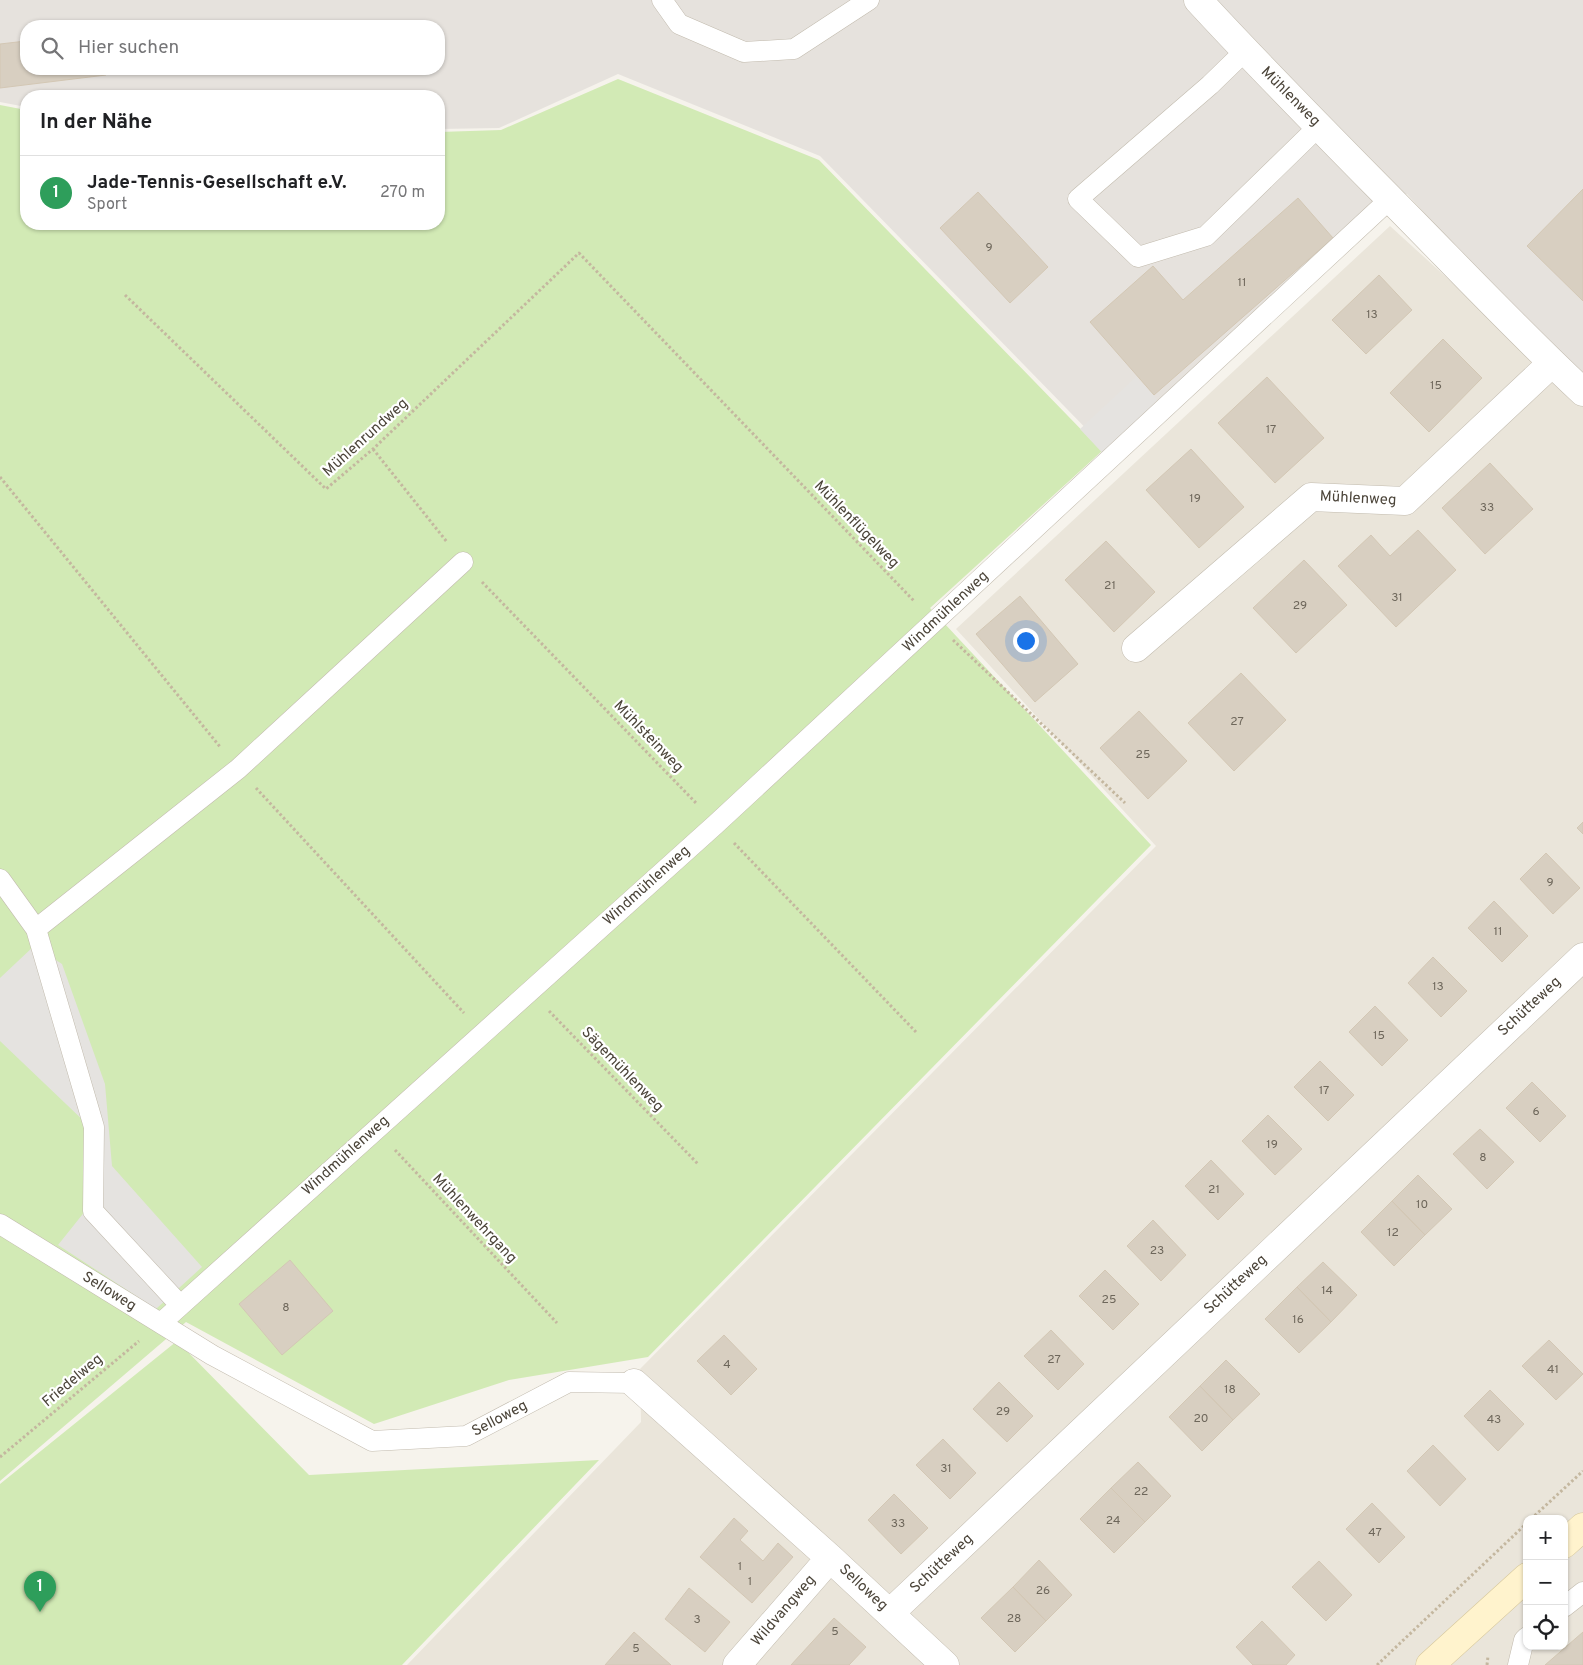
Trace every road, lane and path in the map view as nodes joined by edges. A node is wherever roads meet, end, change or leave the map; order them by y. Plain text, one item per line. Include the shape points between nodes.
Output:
1 (662, 0) edge
2 (869, 0) edge
3 (1198, 0) edge
4 (1245, 51) junction
5 (1319, 126) junction
6 (1390, 199) junction
7 (580, 252) joint
8 (125, 295) dead end
9 (1552, 363) junction
10 (1583, 392) edge
11 (373, 449) junction
12 (463, 562) junction
13 (934, 623) junction
14 (1136, 648) dead end
15 (1125, 803) dead end
16 (716, 824) junction
17 (0, 879) edge
18 (36, 929) junction
19 (1583, 957) edge
20 (530, 991) junction
21 (916, 1032) dead end
22 (375, 1130) junction
23 (699, 1165) dead end
24 (0, 1224) edge
25 (180, 1305) junction
26 (160, 1323) junction
27 (557, 1323) dead end
28 (634, 1383) joint
29 (0, 1457) edge
30 (1583, 1471) edge
31 (1535, 1515) edge
32 (1523, 1527) edge
33 (1583, 1527) edge
34 (1568, 1540) edge
35 (830, 1558) junction
36 (1523, 1581) edge
37 (1583, 1592) edge
38 (1567, 1605) edge
39 (890, 1613) junction
40 (1523, 1644) edge
41 (1443, 1660) edge
42 (737, 1665) edge
43 (945, 1665) edge
44 (1377, 1665) edge
45 (1518, 1665) edge

1 - 2 lane via 679,24 744,52 794,49
3 - 4 street, Mühlenweg
4 - 5 street, Mühlenweg
4 - 5 lane via 1078,198 1138,257 1206,236
5 - 6 street, Mühlenweg
6 - 9 street, Mühlenweg
6 - 13 lane, Windmühlenweg
7 - 11 path, Mühlenrundweg
7 - 13 path, Mühlenflügelweg
8 - 11 path, Mühlenrundweg via 326,489
9 - 10 street, Mühlenweg
9 - 14 street, Mühlenweg via 1405,501 1311,497
11 - 12 path, Mühlsteinweg
12 - 16 path, Mühlsteinweg
12 - 18 lane via 238,769
13 - 15 path, Mühlenflügelweg
13 - 16 lane, Windmühlenweg
16 - 20 lane, Windmühlenweg
16 - 21 path, Mühlsteinweg
17 - 18 lane
18 - 25 lane via 94,1127 93,1211
19 - 39 street, Schütteweg
20 - 22 lane, Windmühlenweg
20 - 23 path, Sägemühlenweg
22 - 25 lane, Windmühlenweg
22 - 27 path, Mühlenwehrgang
24 - 26 lane, Selloweg
25 - 26 lane, Windmühlenweg
26 - 28 lane, Selloweg via 212,1355 372,1441 466,1436 569,1382
26 - 29 path, Friedelweg
28 - 35 street, Selloweg
30 - 31 path
32 - 44 path
33 - 34 street
35 - 39 street, Selloweg
35 - 42 street, Wildvangweg
36 - 41 street
37 - 38 lane
39 - 43 street, Selloweg
40 - 45 lane

